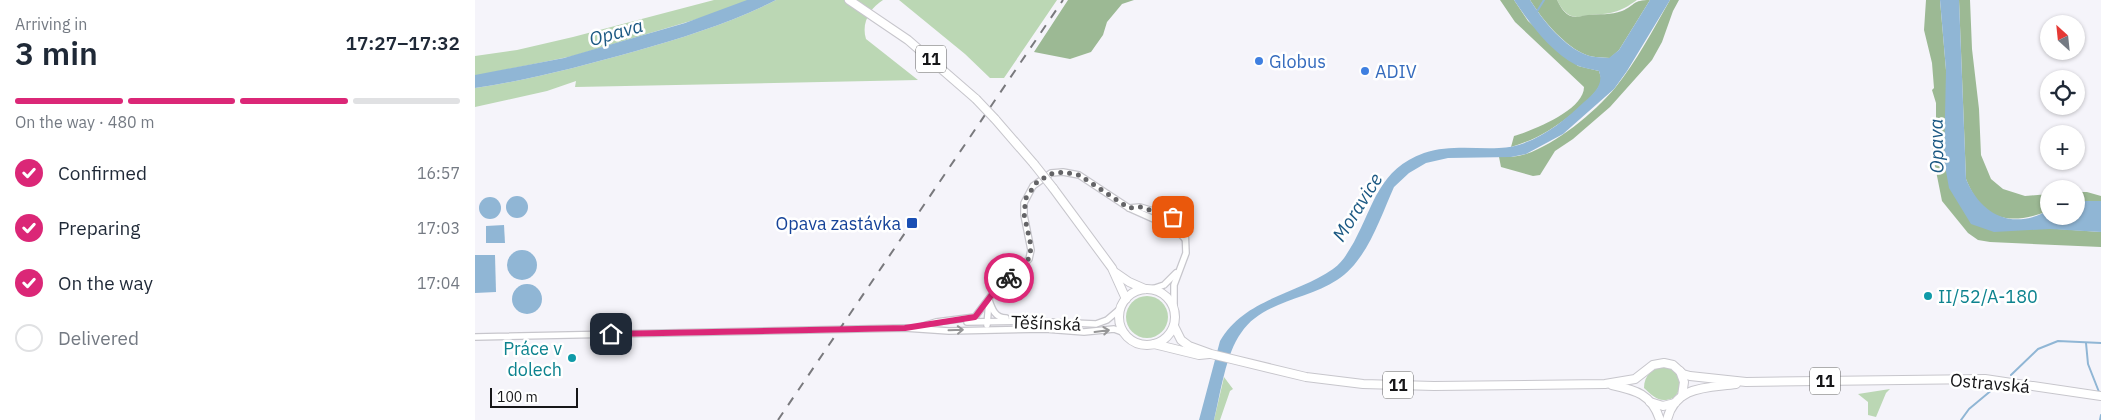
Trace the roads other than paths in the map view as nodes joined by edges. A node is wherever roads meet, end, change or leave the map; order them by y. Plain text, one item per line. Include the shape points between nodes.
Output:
1 (849, 0) edge
2 (1112, 268) junction
3 (1179, 270) junction
4 (1149, 289) junction
5 (1126, 299) junction
6 (989, 300) junction
7 (1174, 307) junction
8 (1121, 308) junction
9 (987, 322) junction
10 (1073, 323) junction
11 (923, 326) junction
12 (1174, 326) junction
13 (905, 328) junction
14 (987, 329) junction
15 (1125, 333) junction
16 (475, 337) edge
17 (1153, 344) junction
18 (1211, 354) junction
19 (1680, 371) junction
20 (1645, 372) junction
21 (1746, 382) junction
22 (1605, 384) junction
23 (2101, 396) edge
24 (1647, 398) junction
25 (1679, 400) junction
26 (1660, 420) edge
27 (1667, 420) edge

1 - 2 main road, 11, bridge via 885,22 976,99 1034,164
2 - 4 main road, 11 via 1122,278
2 - 5 main road, 11
3 - 4 street via 1164,285
3 - 6 street via 1186,253 1185,239 1176,229 1129,208 1079,175 1057,172 1040,179 1029,191 1023,209 1031,246 1029,259 996,289
3 - 7 street via 1173,290
4 - 5 main road via 1136,291
4 - 7 main road via 1165,295
5 - 8 main road, Těšínská
6 - 9 street
6 - 10 street via 994,313 1002,318 1065,319
6 - 11 street via 971,318
7 - 12 main road
8 - 10 street, Těšínská via 1101,322
8 - 15 main road via 1120,322
9 - 10 street, Těšínská
9 - 11 street, Těšínská
9 - 14 street
11 - 13 street, Těšínská
12 - 17 main road via 1166,338
12 - 18 main road, 11 via 1181,340
13 -> 14 street, Těšínská
13 - 16 street, Těšínská
14 -> 15 street, Těšínská via 1114,330
15 - 17 main road, Těšínská via 1139,343
17 - 18 main road, 11 via 1199,355
18 - 22 main road, 11 via 1306,377 1363,384
19 - 20 main road, 11 via 1664,362
19 - 21 main road, 11 via 1694,377
19 - 25 main road via 1684,382
20 - 22 main road, 11 via 1631,380
20 - 24 main road via 1640,390
21 - 23 main road, Ostravská / 11 via 1985,379
21 - 25 main road, 11 via 1694,389
22 - 24 main road, 11 via 1635,390
24 - 25 main road, 11 via 1663,406
24 - 26 main road
25 - 27 main road

